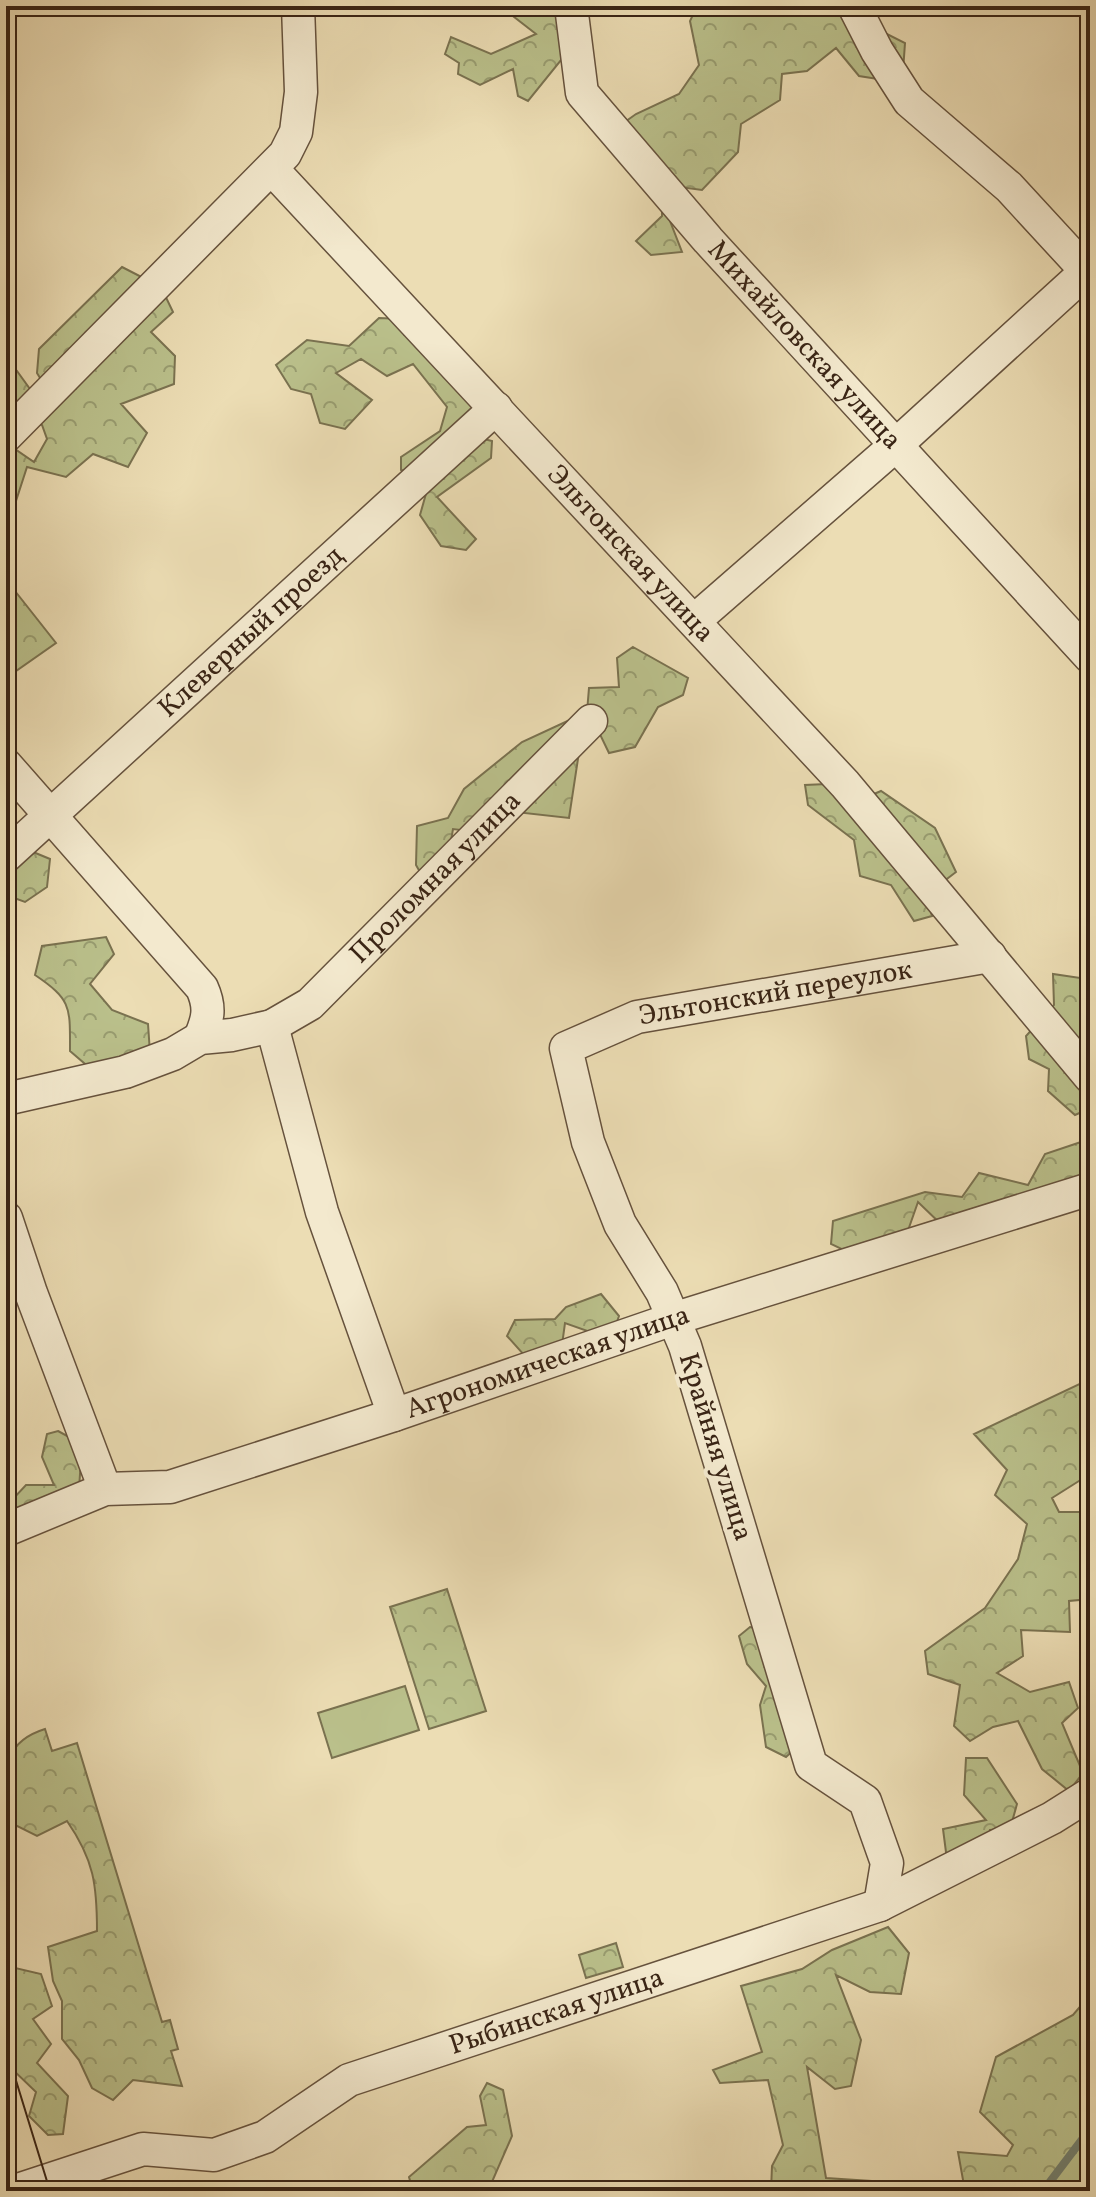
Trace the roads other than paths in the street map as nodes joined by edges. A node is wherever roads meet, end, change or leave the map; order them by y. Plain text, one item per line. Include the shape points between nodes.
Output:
1 (298, 6) edge
2 (571, 6) edge
3 (854, 6) edge
4 (272, 169) junction
5 (1089, 271) edge
6 (496, 408) junction
7 (6, 436) edge
8 (896, 445) junction
9 (694, 621) junction
10 (1090, 657) edge
11 (591, 721) dead end
12 (6, 765) edge
13 (49, 814) junction
14 (6, 856) edge
15 (990, 956) junction
16 (272, 1026) junction
17 (200, 1038) junction
18 (566, 1048) joint
19 (1090, 1077) edge
20 (6, 1099) edge
21 (1090, 1189) edge
22 (6, 1218) edge
23 (673, 1319) junction
24 (394, 1415) junction
25 (105, 1489) junction
26 (6, 1530) edge
27 (1090, 1794) edge
28 (880, 1905) junction
29 (15, 2191) edge

1 - 4 street via 301,92 296,132
2 - 8 street, Михайловская улица via 582,93
3 - 5 street via 909,101 1009,187
4 - 6 street, Эльтонская улица
4 - 7 street
5 - 8 street
6 - 9 street, Эльтонская улица
6 - 13 street, Клеверный проезд
8 - 9 street
8 - 10 street, Михайловская улица
9 - 15 street, Эльтонская улица via 845,784
11 - 16 street, Проломная улица via 310,1004
12 - 13 street
13 - 14 street, Клеверный проезд
13 - 17 street via 202,988 209,1003
15 - 18 street, Эльтонский переулок via 637,1017
15 - 19 street, Эльтонская улица
16 - 17 street, Проломная улица
16 - 24 street via 322,1212
17 - 20 street, Проломная улица via 125,1072
18 - 23 street, Крайняя улица via 588,1142 620,1224
21 - 23 street, Агрономическая улица
22 - 25 street
23 - 24 street, Агрономическая улица
23 - 28 street, Крайняя улица via 811,1765 865,1801 887,1863
24 - 25 street, Агрономическая улица via 170,1487
25 - 26 street, Агрономическая улица
27 - 28 street, Рыбинская улица
28 - 29 street, Рыбинская улица via 349,2080 265,2137 214,2155 143,2149

